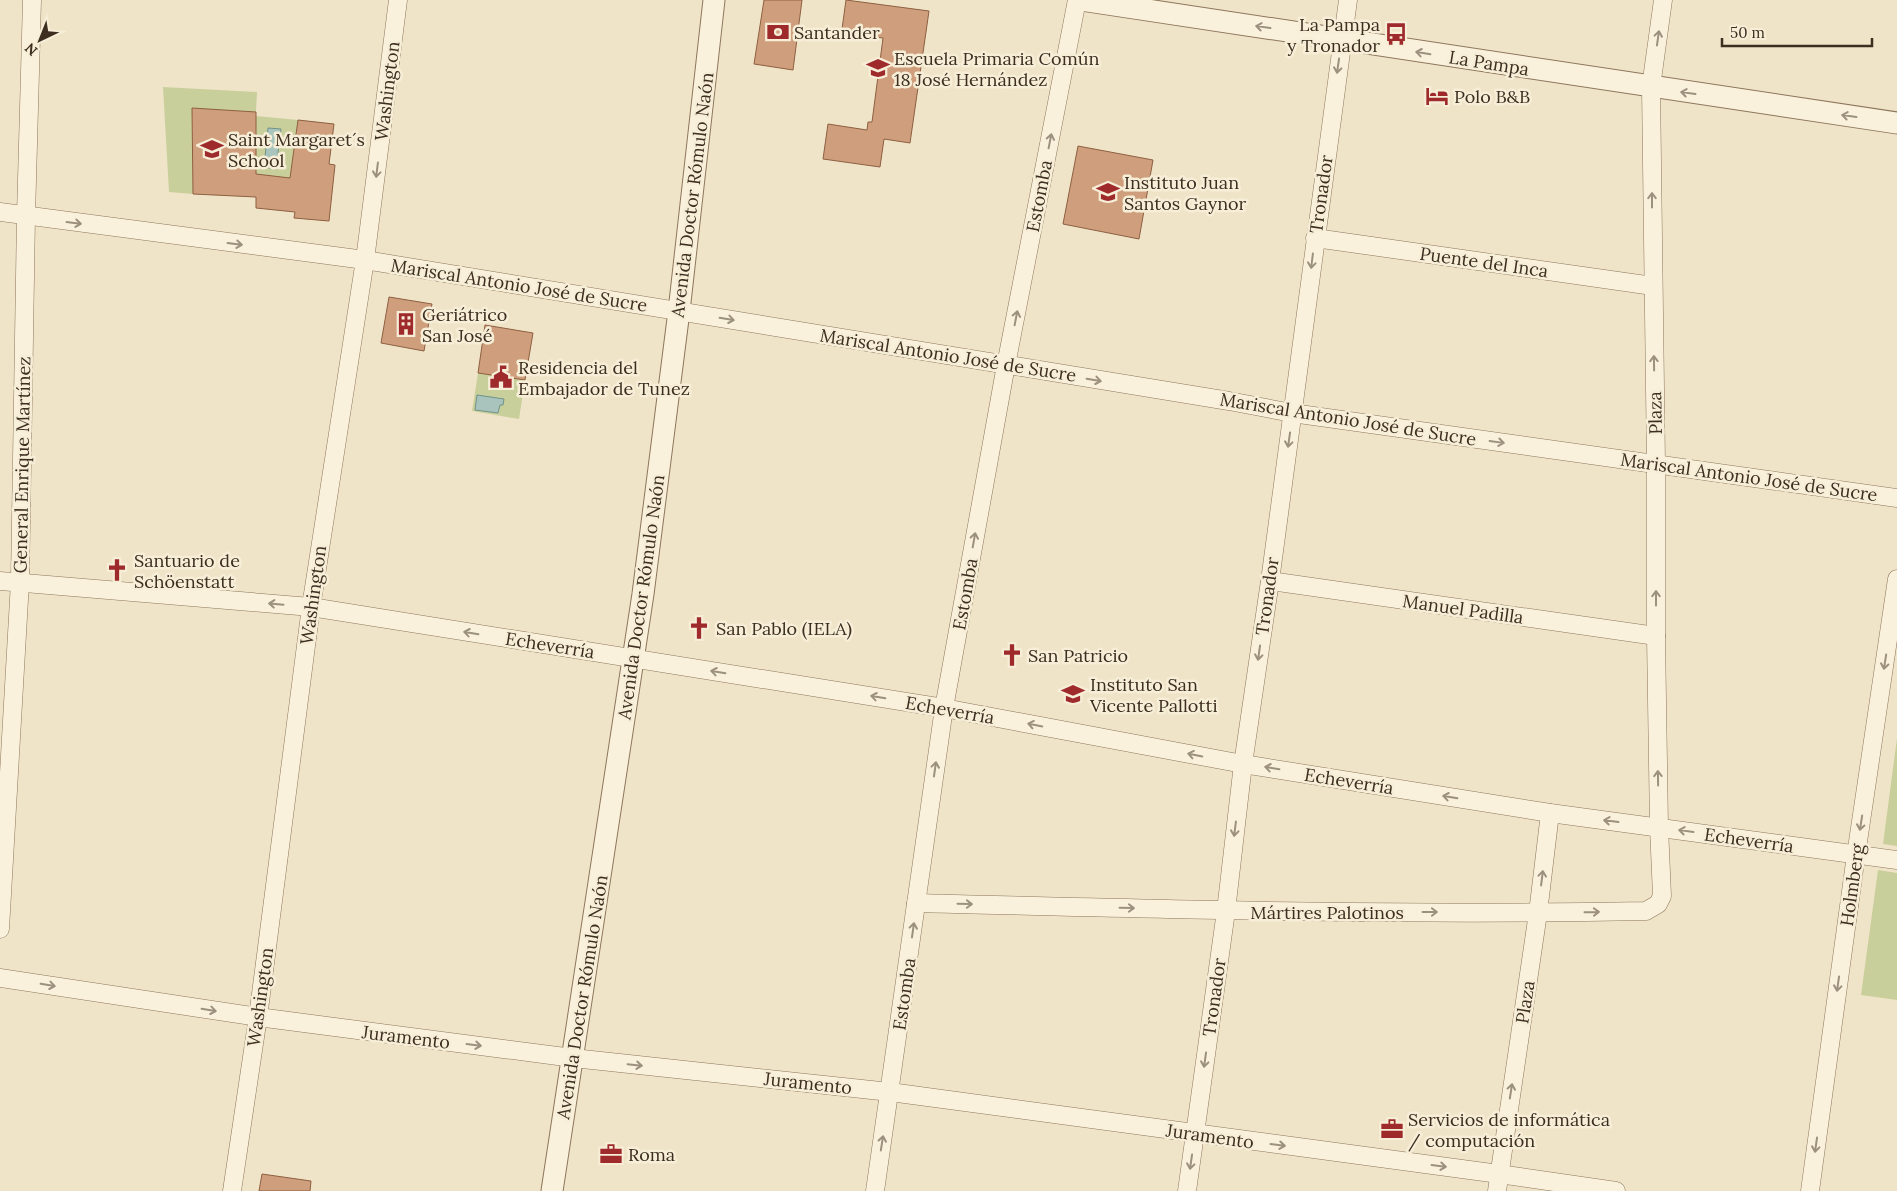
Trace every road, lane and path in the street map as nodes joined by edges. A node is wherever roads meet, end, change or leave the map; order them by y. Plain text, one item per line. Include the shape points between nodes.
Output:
1 (32, 0) edge
2 (398, 0) edge
3 (714, 0) edge
4 (1079, 0) edge
5 (1348, 0) edge
6 (1663, 0) edge
7 (1341, 39) junction
8 (1651, 87) junction
9 (1897, 123) edge
10 (0, 212) edge
11 (26, 216) junction
12 (1315, 238) junction
13 (365, 260) junction
14 (1653, 286) junction
15 (679, 311) junction
16 (1006, 365) junction
17 (1292, 414) junction
18 (1656, 464) junction
19 (1897, 498) edge
20 (1897, 579) edge
21 (0, 581) edge
22 (1270, 581) junction
23 (20, 582) junction
24 (311, 607) junction
25 (1656, 636) junction
26 (634, 658) junction
27 (944, 708) junction
28 (1242, 764) junction
29 (1550, 813) junction
30 (1659, 827) junction
31 (1856, 855) junction
32 (1897, 860) edge
33 (916, 903) junction
34 (1226, 911) junction
35 (1538, 913) junction
36 (0, 929) edge
37 (0, 978) edge
38 (258, 1018) junction
39 (573, 1058) junction
40 (890, 1092) junction
41 (1195, 1134) junction
42 (1498, 1182) edge
43 (232, 1191) edge
44 (552, 1191) edge
45 (875, 1191) edge
46 (1187, 1191) edge
47 (1616, 1191) edge
48 (1810, 1191) edge

1 - 11 street, General Enrique Martínez
2 -> 13 street, Washington
3 - 15 street, Avenida Doctor Rómulo Naón
7 -> 4 street, La Pampa
16 -> 4 street, Estomba
5 - 7 street, Tronador
8 -> 6 street, Plaza
8 -> 7 street, La Pampa
7 -> 12 street, Tronador
9 -> 8 street, La Pampa
14 -> 8 street, Plaza
10 - 11 street, Mariscal Antonio José de Sucre
11 -> 13 street, Mariscal Antonio José de Sucre
11 - 23 street, General Enrique Martínez
12 - 14 street, Puente del Inca
12 -> 17 street, Tronador
13 - 15 street, Mariscal Antonio José de Sucre
13 - 24 street, Washington
18 -> 14 street, Plaza
15 -> 16 street, Mariscal Antonio José de Sucre
15 - 26 street, Avenida Doctor Rómulo Naón
16 -> 17 street, Mariscal Antonio José de Sucre
27 -> 16 street, Estomba
17 -> 18 street, Mariscal Antonio José de Sucre
17 -> 22 street, Tronador
18 - 19 street, Mariscal Antonio José de Sucre
25 -> 18 street, Plaza
20 -> 31 street, Holmberg
21 - 23 street, Echeverría
22 - 25 street, Manuel Padilla
22 -> 28 street, Tronador
24 -> 23 street, Echeverría
23 - 36 street, General Enrique Martínez
26 -> 24 street, Echeverría
24 - 38 street, Washington
30 -> 25 street, Plaza
27 -> 26 street, Echeverría
26 - 39 street, Avenida Doctor Rómulo Naón
28 -> 27 street, Echeverría
33 -> 27 street, Estomba
29 -> 28 street, Echeverría
28 -> 34 street, Tronador
30 -> 29 street, Echeverría
35 -> 29 street, Plaza
31 -> 30 street, Echeverría
35 -> 30 street, Mártires Palotinos via 1646,911 1658,904 1662,896
31 - 32 street, Echeverría
31 -> 48 street, Holmberg
33 -> 34 street, Mártires Palotinos
40 -> 33 street, Estomba
34 -> 35 street, Mártires Palotinos
34 -> 41 street, Tronador
42 -> 35 street, Plaza
37 -> 38 street, Juramento
38 -> 39 street, Juramento
38 - 43 street, Washington
39 -> 40 street, Juramento
39 - 44 street, Avenida Doctor Rómulo Naón
40 - 41 street, Juramento
45 -> 40 street, Estomba
41 -> 42 street, Juramento
41 -> 46 street, Tronador
42 - 47 street, Juramento

